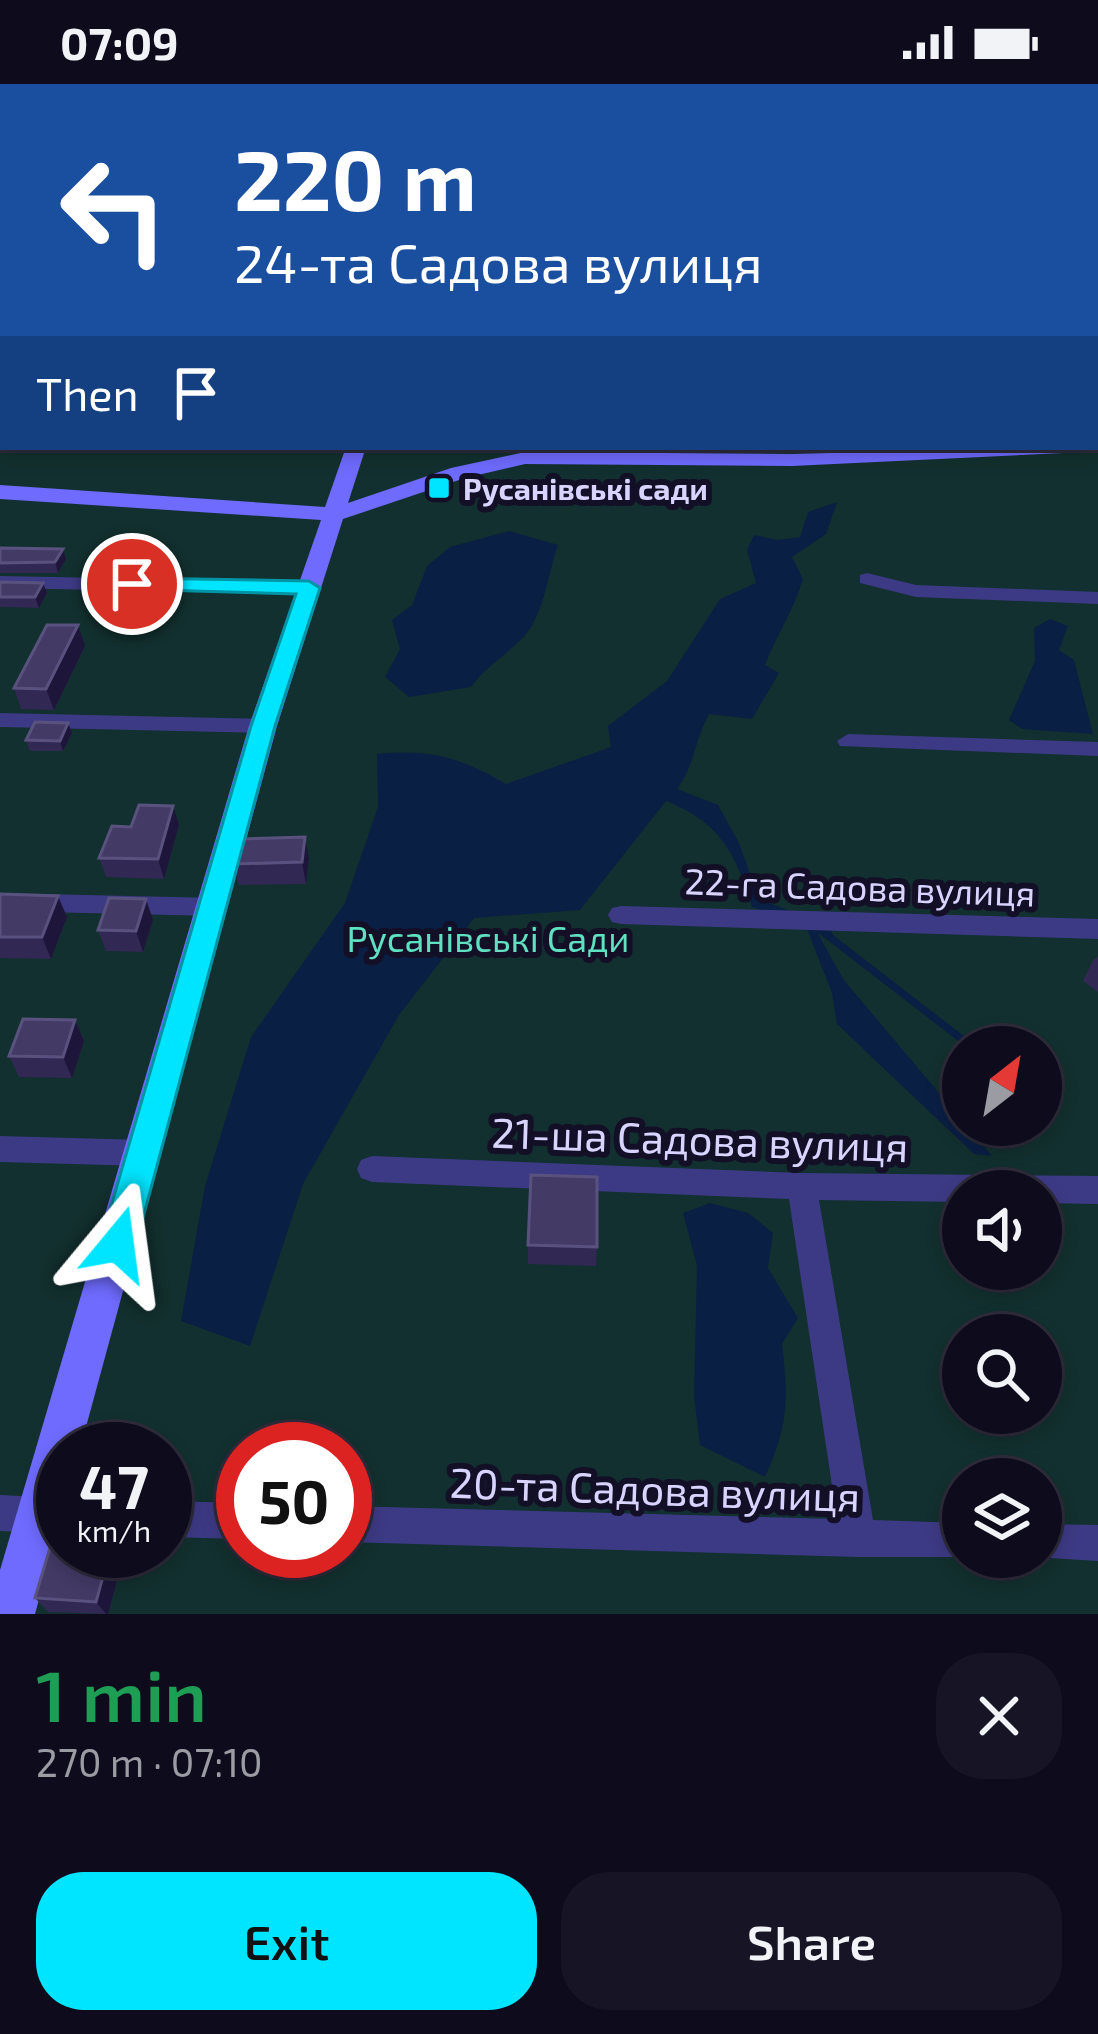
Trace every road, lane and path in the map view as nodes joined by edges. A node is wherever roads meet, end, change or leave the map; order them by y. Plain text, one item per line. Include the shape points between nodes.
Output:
1 (355, 450) edge
2 (479, 450) edge
3 (1000, 450) edge
4 (447, 477) junction
5 (0, 492) edge
6 (335, 514) junction
7 (867, 579) dead end
8 (0, 582) edge
9 (309, 588) junction
10 (1098, 598) edge
11 (0, 720) edge
12 (263, 726) junction
13 (848, 741) dead end
14 (1098, 749) edge
15 (0, 902) edge
16 (215, 907) junction
17 (621, 916) dead end
18 (1098, 928) edge
19 (0, 1149) edge
20 (144, 1153) junction
21 (371, 1168) dead end
22 (802, 1186) junction
23 (1098, 1190) edge
24 (76, 1422) edge
25 (0, 1514) edge
26 (36, 1515) edge
27 (372, 1525) edge
28 (858, 1539) junction
29 (942, 1541) edge
30 (1062, 1542) edge
31 (1098, 1543) edge
32 (36, 1554) edge
33 (11, 1614) edge

1 - 6 main road
2 - 4 main road
3 - 4 main road via 792,460 525,458
4 - 6 main road
5 - 6 main road
6 - 9 main road
7 - 10 street via 916,591
8 - 9 street
9 - 12 main road
11 - 12 street
12 - 16 main road
13 - 14 street
15 - 16 street
16 - 20 main road
17 - 18 street, 22-га Садова вулиця
19 - 20 street
20 - 24 main road
21 - 22 street, 21-ша Садова вулиця
22 - 23 street, 21-ша Садова вулиця
22 - 28 street
25 - 26 street
27 - 28 street, 20-та Садова вулиця
28 - 29 street, 20-та Садова вулиця
30 - 31 street
32 - 33 main road

